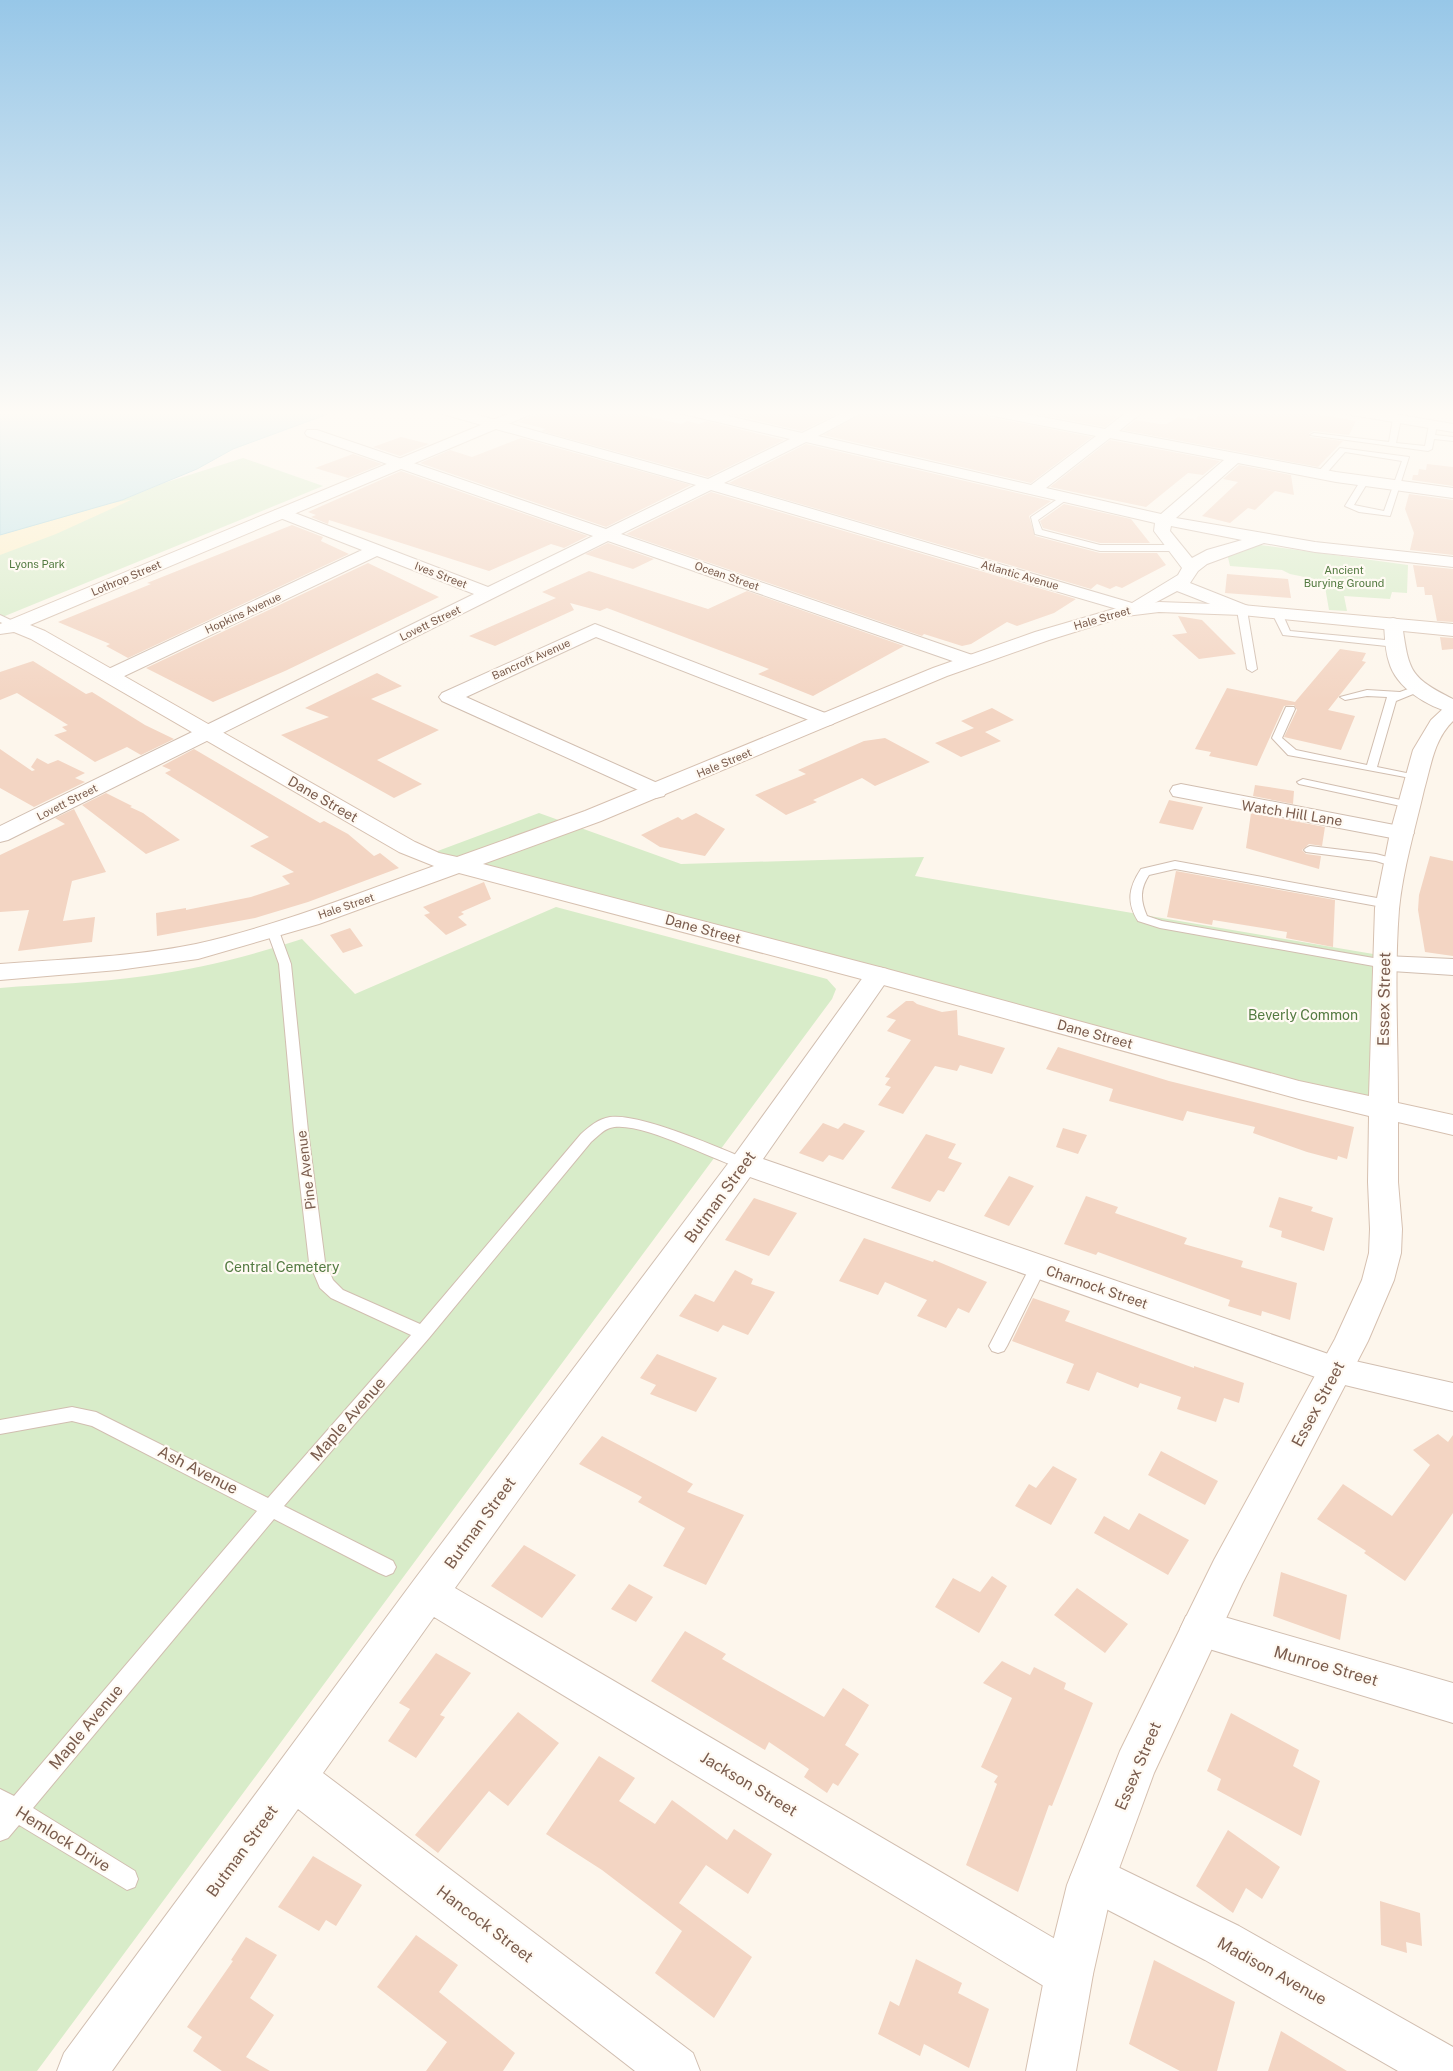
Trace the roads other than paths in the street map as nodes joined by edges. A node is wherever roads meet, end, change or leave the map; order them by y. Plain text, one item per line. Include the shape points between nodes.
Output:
1 (299, 507) edge
2 (524, 507) edge
3 (668, 507) edge
4 (786, 507) edge
5 (1052, 507) edge
6 (1102, 507) edge
7 (1179, 507) edge
8 (1351, 507) edge
9 (1389, 507) edge
10 (281, 514) junction
11 (1163, 521) junction
12 (609, 536) junction
13 (1261, 539) junction
14 (1175, 548) junction
15 (376, 550) junction
16 (1453, 562) edge
17 (1191, 568) junction
18 (1176, 584) junction
19 (490, 594) junction
20 (1134, 609) junction
21 (1242, 610) junction
22 (1277, 613) junction
23 (5, 624) edge
24 (1394, 624) junction
25 (1453, 630) edge
26 (1396, 644) junction
27 (971, 661) junction
28 (1252, 669) dead end
29 (109, 676) junction
30 (1419, 688) junction
31 (1400, 696) junction
32 (1345, 697) dead end
33 (1453, 708) edge
34 (1286, 716) dead end
35 (826, 720) junction
36 (206, 733) junction
37 (1371, 769) junction
38 (1417, 778) junction
39 (1303, 782) dead end
40 (656, 791) junction
41 (1181, 791) dead end
42 (1410, 805) junction
43 (6, 825) edge
44 (1402, 833) junction
45 (1310, 850) dead end
46 (1396, 863) junction
47 (460, 866) junction
48 (1388, 904) junction
49 (276, 938) junction
50 (1385, 964) junction
51 (1453, 967) edge
52 (0, 972) edge
53 (878, 975) junction
54 (1384, 1110) junction
55 (1453, 1125) edge
56 (744, 1164) junction
57 (1038, 1266) junction
58 (423, 1333) junction
59 (998, 1346) dead end
60 (1336, 1370) junction
61 (1453, 1398) edge
62 (0, 1427) edge
63 (272, 1507) junction
64 (386, 1567) dead end
65 (428, 1593) junction
66 (1200, 1629) junction
67 (1453, 1703) edge
68 (295, 1779) junction
69 (8, 1805) edge
70 (0, 1830) edge
71 (1093, 1878) junction
72 (126, 1879) dead end
73 (1069, 1974) junction
74 (82, 2071) edge
75 (675, 2071) edge
76 (1050, 2071) edge
77 (1446, 2071) edge

1 - 10 street, Lothrop Street
2 - 12 street, Ocean Street
3 - 12 street, Lovett Street
4 - 20 street, Atlantic Avenue
5 - 14 lane via 1034,519 1038,532 1100,548
6 - 11 street
7 - 11 street
8 - 9 lane via 1387,514
10 - 15 street, Ives Street
10 - 23 street, Lothrop Street
11 - 13 street
11 - 14 street via 1162,531
12 - 19 street, Lovett Street
12 - 27 street, Ocean Street
13 - 16 street
13 - 17 street via 1213,554
14 - 17 street
15 - 19 street, Ives Street
15 - 29 street, Hopkins Avenue
17 - 18 street via 1189,574
18 - 20 street
18 - 21 street
19 - 36 street, Lovett Street
20 - 21 street, Hale Street
20 - 27 street, Hale Street
21 - 22 street, Hale Street
21 - 28 lane
22 - 24 street, Hale Street
22 - 26 lane via 1286,634
23 - 29 street, Dane Street via 38,635
24 - 25 street, Hale Street
24 - 26 street
26 - 30 street via 1399,666
27 - 35 street, Hale Street
29 - 36 street, Dane Street
30 - 31 lane
30 - 33 street
31 - 32 lane via 1367,693
31 - 37 lane via 1391,699
33 - 38 street, Essex Street via 1430,736
34 - 37 lane via 1277,738 1292,753
35 - 40 street, Hale Street
35 - 40 street, Bancroft Avenue via 595,630 449,697
36 - 43 street, Lovett Street
36 - 47 street, Dane Street via 407,847
37 - 38 lane
38 - 42 street, Essex Street
39 - 42 lane
40 - 47 street, Hale Street
41 - 44 street, Watch Hill Lane
42 - 44 street, Essex Street
44 - 46 street, Essex Street
45 - 46 lane
46 - 48 street, Essex Street
47 - 49 street, Hale Street
47 - 53 street, Dane Street
48 - 50 street, Essex Street
48 - 50 lane via 1175,866 1144,872 1134,902 1142,918 1160,924
49 - 52 street, Hale Street via 170,956
49 - 58 lane, Pine Avenue via 285,964 317,1262 326,1284 338,1294
50 - 51 street
50 - 54 street, Essex Street
53 - 54 street, Dane Street via 1299,1090
53 - 56 street, Butman Street
54 - 55 street, Dane Street
54 - 60 street, Essex Street via 1385,1253 1363,1316
56 - 57 street, Charnock Street
56 - 58 lane, Maple Avenue via 638,1125 623,1122 604,1124 586,1138
56 - 65 street, Butman Street
57 - 59 lane
57 - 60 street, Charnock Street
58 - 63 lane, Maple Avenue
60 - 61 street, Charnock Street
60 - 66 street, Essex Street
62 - 63 lane, Ash Avenue via 72,1414 96,1419
63 - 64 lane, Ash Avenue
63 - 69 lane, Maple Avenue
65 - 68 street, Butman Street
65 - 73 street, Jackson Street
66 - 67 street, Munroe Street
66 - 71 street, Essex Street via 1135,1766
68 - 74 street, Butman Street
68 - 75 street, Hancock Street
69 - 70 lane, Maple Avenue
69 - 72 lane, Hemlock Drive
71 - 73 street, Essex Street
71 - 77 street, Madison Avenue via 1222,1943
73 - 76 street, Essex Street

